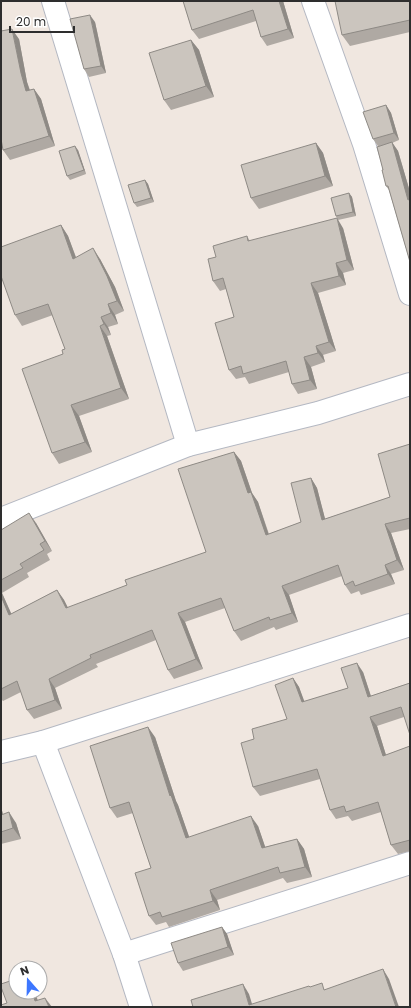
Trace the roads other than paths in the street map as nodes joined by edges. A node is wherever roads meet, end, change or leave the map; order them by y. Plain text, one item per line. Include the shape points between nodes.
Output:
1 (53, 1) edge
2 (313, 1) edge
3 (410, 294) edge
4 (410, 384) edge
5 (188, 445) junction
6 (1, 519) edge
7 (410, 625) edge
8 (43, 742) junction
9 (1, 752) edge
10 (410, 863) edge
11 (124, 954) junction
12 (141, 1007) edge

1 - 5 street
2 - 3 street via 364,144
4 - 5 street via 318,413
5 - 6 street
7 - 8 street
8 - 9 street
8 - 11 street
10 - 11 street
11 - 12 street

